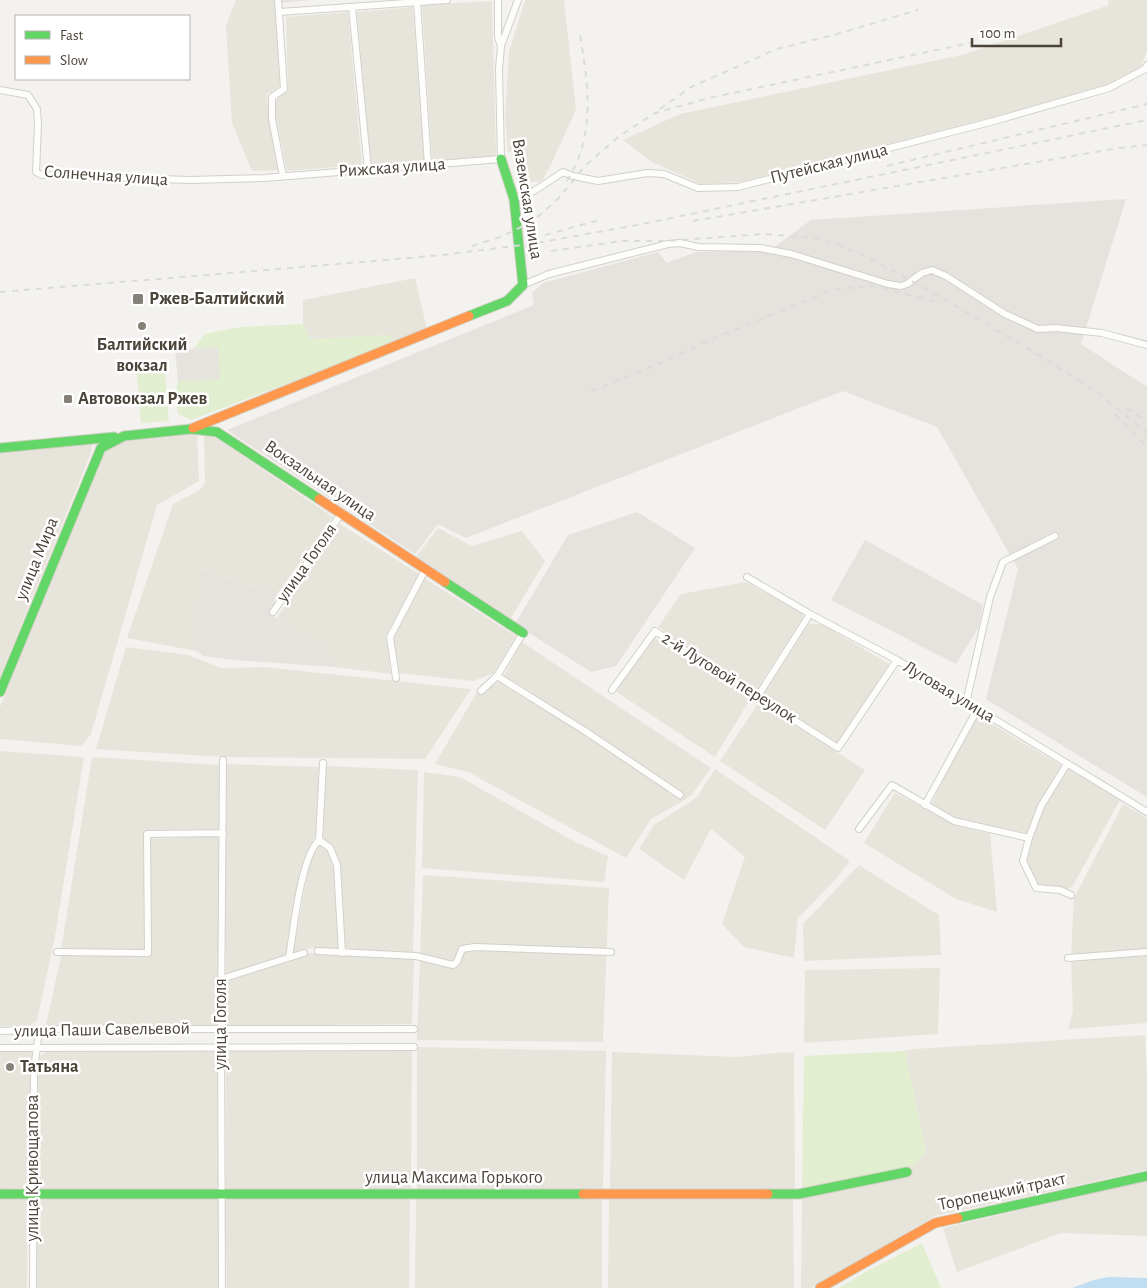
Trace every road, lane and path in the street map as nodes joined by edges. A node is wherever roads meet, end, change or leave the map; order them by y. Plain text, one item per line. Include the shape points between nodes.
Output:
1 (278, 0) edge
2 (447, 0) edge
3 (498, 0) edge
4 (518, 0) edge
5 (417, 2) junction
6 (352, 7) junction
7 (280, 12) junction
8 (501, 46) junction
9 (1146, 67) edge
10 (0, 90) edge
11 (500, 159) junction
12 (428, 165) junction
13 (368, 170) junction
14 (283, 176) junction
15 (514, 199) junction
16 (523, 285) junction
17 (1147, 346) edge
18 (191, 429) junction
19 (124, 436) junction
20 (86, 440) junction
21 (0, 448) edge
22 (93, 466) junction
23 (341, 514) junction
24 (1055, 536) dead end
25 (426, 570) junction
26 (747, 577) dead end
27 (273, 612) dead end
28 (810, 614) junction
29 (523, 633) joint
30 (897, 660) junction
31 (497, 676) junction
32 (396, 678) dead end
33 (481, 690) dead end
34 (612, 690) dead end
35 (0, 692) edge
36 (758, 696) junction
37 (966, 703) junction
38 (977, 710) junction
39 (224, 760) dead end
40 (323, 763) dead end
41 (1068, 764) junction
42 (680, 795) dead end
43 (925, 805) junction
44 (1147, 812) edge
45 (859, 830) dead end
46 (223, 833) junction
47 (1029, 838) junction
48 (319, 840) junction
49 (1071, 895) dead end
50 (318, 951) dead end
51 (57, 952) dead end
52 (342, 952) junction
53 (611, 952) dead end
54 (1147, 952) edge
55 (304, 953) dead end
56 (289, 957) junction
57 (1068, 958) dead end
58 (221, 979) junction
59 (221, 1028) junction
60 (414, 1029) dead end
61 (39, 1030) junction
62 (0, 1031) edge
63 (414, 1047) dead end
64 (0, 1048) edge
65 (37, 1048) junction
66 (221, 1048) junction
67 (907, 1172) dead end
68 (1147, 1176) edge
69 (0, 1194) edge
70 (33, 1194) junction
71 (221, 1195) junction
72 (33, 1288) edge
73 (222, 1288) edge
74 (820, 1288) edge

1 - 7 street
2 - 5 street
3 - 8 street
4 - 8 street, Вяземская улица
5 - 6 street
5 - 12 street
6 - 7 street
6 - 13 street
7 - 14 street via 284,89 272,97 272,119
8 - 11 street, Вяземская улица
9 - 15 street, Путейская улица via 1109,88 738,186 698,188 664,174 647,173 598,181 563,172 534,191
10 - 14 street, Солнечная улица via 28,95 37,109 36,172 42,175 190,180
11 - 12 street, Рижская улица
11 - 15 street, Вяземская улица
12 - 13 street, Рижская улица
13 - 14 street, Рижская улица
15 - 16 street, Вяземская улица
16 - 17 street via 549,274 668,244 760,248 901,286 932,270 1005,314 1038,329 1102,333
16 - 18 street via 507,301
18 - 19 street, Вокзальная улица
18 - 23 street, Вокзальная улица via 217,432
19 - 20 street
19 - 22 street, Вокзальная улица via 101,448
20 - 21 street
20 - 22 street via 96,447
22 - 35 street, улица Мира
23 - 25 street, Вокзальная улица
23 - 27 street, улица Гоголя
24 - 37 street via 1003,562 990,597
25 - 29 street, Вокзальная улица
25 - 32 street via 390,637
26 - 28 street, Луговая улица
28 - 30 street, Луговая улица
28 - 36 street
29 - 31 street
30 - 36 street, 2-й Луговой переулок via 838,748
30 - 37 street, Луговая улица
31 - 33 street
31 - 42 street
34 - 36 street, 2-й Луговой переулок via 655,631
37 - 38 street, Луговая улица
38 - 41 street, Луговая улица
38 - 43 street
39 - 46 street, улица Гоголя
40 - 48 street
41 - 44 street, Луговая улица
41 - 47 street via 1041,806
43 - 45 street via 892,785
43 - 47 street via 954,821
46 - 51 street via 146,834 148,953
46 - 58 street, улица Гоголя
47 - 49 street via 1023,861 1036,888 1060,890
48 - 52 street via 330,848 337,865
48 - 56 street via 303,878
50 - 52 street
52 - 53 street via 416,956 453,965 462,949 476,947
54 - 57 street
55 - 56 street
56 - 58 street
58 - 59 street, улица Гоголя
59 - 60 street, улица Паши Савельевой
59 - 61 street, улица Паши Савельевой
59 - 66 street, улица Гоголя
61 - 62 street, улица Паши Савельевой
61 - 65 street, улица Кривощапова
63 - 66 street, улица Паши Савельевой
64 - 65 street, улица Паши Савельевой
65 - 66 street, улица Паши Савельевой
65 - 70 street, улица Кривощапова
66 - 71 street, улица Гоголя
67 - 71 street, улица Максима Горького via 799,1194
68 - 74 street, Торопецкий тракт via 935,1222
69 - 70 street, улица Максима Горького
70 - 71 street, улица Максима Горького
70 - 72 street, улица Кривощапова
71 - 73 street, улица Гоголя

